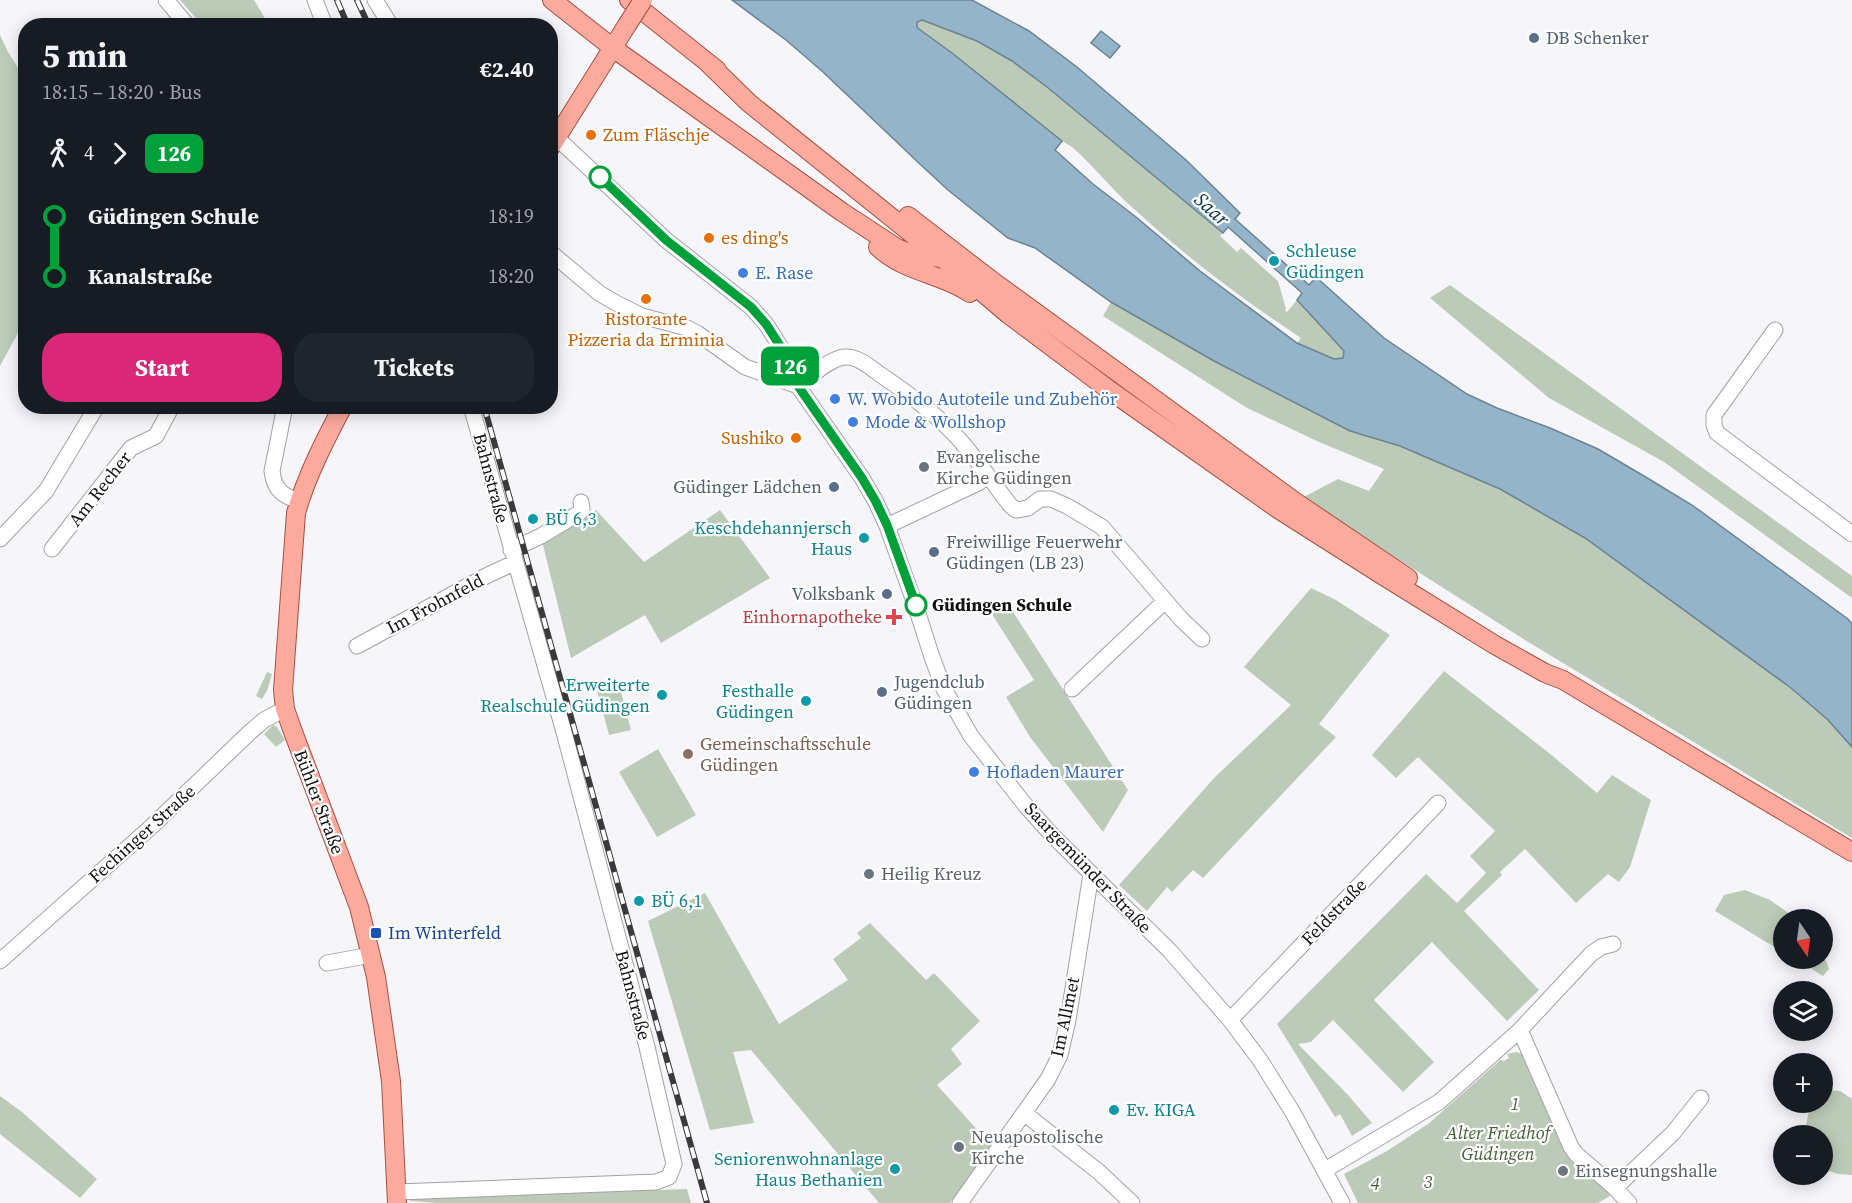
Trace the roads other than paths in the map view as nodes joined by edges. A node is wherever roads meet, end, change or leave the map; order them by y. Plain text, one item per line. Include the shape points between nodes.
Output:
1 (166, 0) edge
2 (315, 0) edge
3 (375, 0) edge
4 (552, 0) edge
5 (629, 0) edge
6 (643, 0) edge
7 (181, 18) edge
8 (322, 18) edge
9 (386, 18) edge
10 (613, 48) junction
11 (708, 63) junction
12 (558, 137) edge
13 (558, 147) edge
14 (842, 212) junction
15 (942, 258) junction
16 (558, 259) edge
17 (992, 280) junction
18 (1008, 314) junction
19 (1775, 330) dead end
20 (798, 386) junction
21 (92, 414) edge
22 (168, 414) edge
23 (283, 414) edge
24 (339, 414) edge
25 (473, 414) edge
26 (988, 476) junction
27 (299, 501) junction
28 (581, 502) dead end
29 (887, 525) junction
30 (1852, 534) edge
31 (0, 539) edge
32 (52, 549) dead end
33 (513, 556) junction
34 (1165, 601) junction
35 (1202, 639) dead end
36 (357, 646) dead end
37 (1563, 680) junction
38 (1072, 689) dead end
39 (285, 709) junction
40 (1438, 803) dead end
41 (1852, 852) edge
42 (1091, 874) junction
43 (1613, 945) dead end
44 (371, 955) junction
45 (0, 960) edge
46 (327, 963) dead end
47 (1230, 1020) junction
48 (1520, 1030) junction
49 (1701, 1098) dead end
50 (1024, 1113) junction
51 (1325, 1170) junction
52 (1615, 1188) junction
53 (397, 1197) edge
54 (960, 1203) edge
55 (1132, 1203) edge
56 (1342, 1203) edge
57 (1629, 1203) edge

1 - 7 street
2 - 8 street
3 - 9 street
4 - 10 main road
5 - 11 main road
6 - 10 main road, bridge
10 - 12 main road
10 - 14 main road
11 - 15 main road via 749,103
11 - 17 main road
13 - 20 street, Saargemünder Straße via 758,314 782,349
14 - 15 main road via 897,248 914,255
14 - 18 main road via 902,265 952,282 987,306
15 - 17 main road via 952,259
15 - 18 main road
16 - 20 street via 616,303 642,316 687,328 745,367
17 - 37 main road via 1294,501 1549,666
18 - 37 main road via 1278,509 1495,645
19 - 30 street via 1714,415 1717,433
20 - 26 street via 834,360 856,359 943,422
20 - 29 street, Saargemünder Straße via 862,478
21 - 31 street via 46,491
22 - 32 street, Am Recher via 156,436 130,448
23 - 27 street via 273,478 280,492
24 - 27 main road, Bühler Straße
25 - 33 street, Bahnstraße
26 - 29 street
26 - 34 street via 1016,510 1028,508 1040,499 1051,499 1102,527
27 - 39 main road, Bühler Straße via 284,661
28 - 33 street, Bahnstraße via 579,513
29 - 42 street, Saargemünder Straße via 939,677 961,720 1026,806
33 - 36 street, Im Frohnfeld via 488,575
33 - 53 street, Bahnstraße via 579,788 674,1164 669,1177 657,1182
34 - 35 street
34 - 38 street
37 - 41 main road
39 - 44 main road, Bühler Straße via 359,907
39 - 45 street, Fechinger Straße via 249,733 151,827
40 - 47 street, Feldstraße
42 - 47 street, Saargemünder Straße via 1170,951
42 - 50 street, Im Allmet via 1061,1049 1048,1078
43 - 48 street via 1591,954
44 - 46 street
44 - 53 main road, Bühler Straße via 392,1081
47 - 51 street, Saargemünder Straße via 1292,1111
48 - 51 street via 1439,1102
48 - 52 street via 1571,1147
49 - 52 street via 1673,1133
50 - 54 street, Im Allmet
50 - 55 street
51 - 56 street, Saargemünder Straße
52 - 57 street

